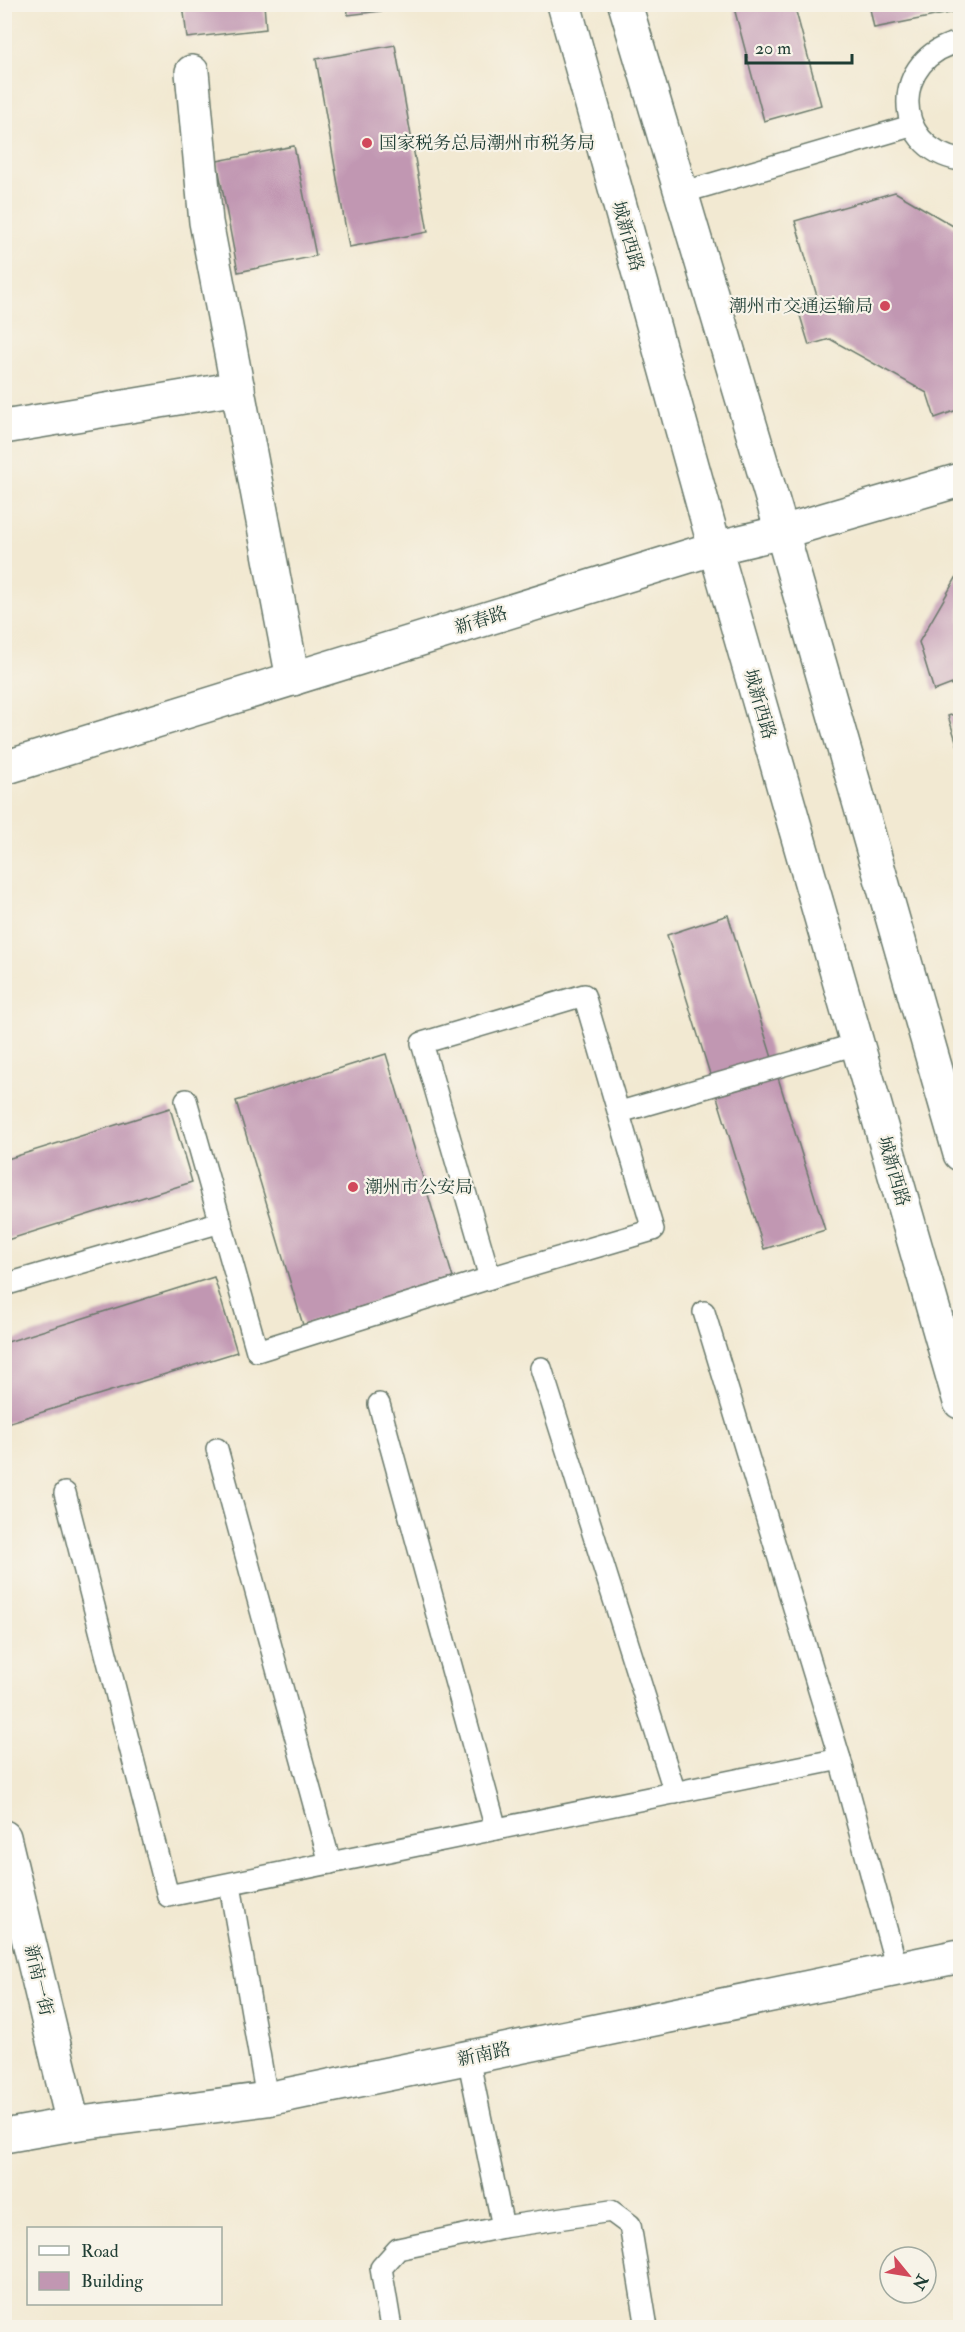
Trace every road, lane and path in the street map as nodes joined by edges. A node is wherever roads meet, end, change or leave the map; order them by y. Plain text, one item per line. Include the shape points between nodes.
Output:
1 (564, 4) edge
2 (625, 4) edge
3 (960, 42) edge
4 (192, 72) dead end
5 (912, 126) junction
6 (960, 160) edge
7 (681, 194) junction
8 (238, 388) junction
9 (4, 427) edge
10 (960, 480) edge
11 (782, 532) junction
12 (715, 548) junction
13 (293, 679) junction
14 (4, 768) edge
15 (857, 1044) junction
16 (186, 1100) dead end
17 (620, 1112) junction
18 (960, 1154) edge
19 (221, 1222) junction
20 (490, 1278) junction
21 (4, 1285) edge
22 (704, 1312) dead end
23 (541, 1368) dead end
24 (960, 1402) edge
25 (380, 1404) dead end
26 (217, 1449) dead end
27 (65, 1493) dead end
28 (840, 1759) junction
29 (675, 1793) junction
30 (496, 1829) junction
31 (4, 1837) edge
32 (330, 1863) junction
33 (230, 1885) junction
34 (960, 1956) edge
35 (897, 1969) junction
36 (468, 2057) junction
37 (267, 2099) junction
38 (73, 2124) junction
39 (4, 2136) edge
40 (503, 2227) junction
41 (391, 2328) edge
42 (647, 2328) edge

1 - 12 street, 城新西路
2 - 7 street
3 - 5 lane via 930,55 917,69 909,87
4 - 8 street via 206,222
5 - 6 lane via 939,154
5 - 7 lane
7 - 11 street
8 - 9 street
8 - 13 street
10 - 11 street, 新春路
11 - 12 street, 新春路
11 - 18 street
12 - 13 street, 新春路
12 - 15 street, 城新西路
13 - 14 street, 新春路
15 - 17 lane
15 - 24 street, 城新西路
16 - 19 lane
17 - 20 lane via 652,1230
17 - 20 lane via 584,995 422,1043
19 - 20 lane via 257,1352
19 - 21 lane
22 - 28 lane
23 - 29 lane
25 - 30 lane
26 - 32 lane
27 - 33 lane via 168,1896
28 - 29 lane
28 - 35 lane
29 - 30 lane
30 - 32 lane
31 - 38 street, 新南一街
32 - 33 lane
33 - 37 lane
34 - 35 street, 新南路
35 - 36 street, 新南路
36 - 37 street, 新南路
36 - 40 lane
37 - 38 street, 新南路
38 - 39 street, 新南路
40 - 41 lane via 398,2249 381,2268
40 - 42 lane via 611,2211 630,2225

